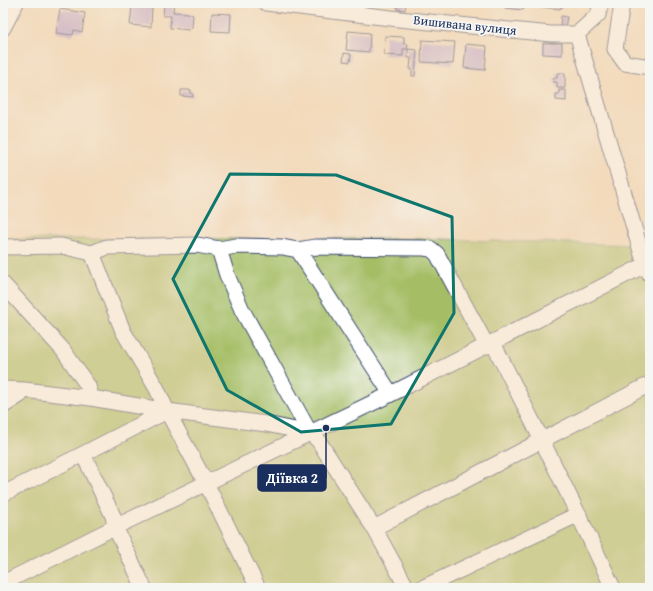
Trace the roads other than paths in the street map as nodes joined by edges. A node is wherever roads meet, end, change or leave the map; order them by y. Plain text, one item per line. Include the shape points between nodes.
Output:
1 (16, 3) edge
2 (266, 3) edge
3 (601, 3) edge
4 (622, 3) edge
5 (3, 28) edge
6 (576, 34) junction
7 (650, 67) edge
8 (3, 247) edge
9 (219, 249) junction
10 (298, 250) junction
11 (92, 253) junction
12 (647, 270) edge
13 (3, 284) edge
14 (490, 344) junction
15 (646, 386) dead end
16 (3, 389) edge
17 (24, 390) junction
18 (391, 394) junction
19 (91, 398) junction
20 (3, 406) edge
21 (167, 411) junction
22 (310, 433) junction
23 (543, 440) junction
24 (83, 454) junction
25 (206, 483) junction
26 (3, 494) edge
27 (579, 514) junction
28 (115, 527) junction
29 (374, 528) junction
30 (3, 583) edge
31 (144, 588) edge
32 (258, 588) edge
33 (408, 588) edge
34 (422, 588) edge
35 (613, 588) edge

1 - 5 street
2 - 6 street, Вишивана вулиця via 399,19
3 - 6 street via 598,15
4 - 7 street via 615,49 625,63
6 - 12 street
8 - 11 street via 61,246
9 - 10 street via 236,246
9 - 11 street via 197,246 115,247
9 - 22 street via 227,276 242,310
10 - 14 street via 316,247 431,249 437,254
10 - 18 street
11 - 21 street via 123,331 158,389
12 - 14 street
13 - 19 street via 63,350 88,386
14 - 18 street
14 - 23 street
15 - 23 street
16 - 17 street
17 - 19 street
17 - 20 street
18 - 22 street
19 - 21 street
21 - 22 street via 266,424
21 - 24 street
21 - 25 street
22 - 25 street
22 - 29 street via 318,440
23 - 27 street
23 - 29 street
24 - 26 street
24 - 28 street via 113,516
25 - 28 street
25 - 32 street
27 - 34 street
27 - 35 street
28 - 30 street
28 - 31 street
29 - 33 street

